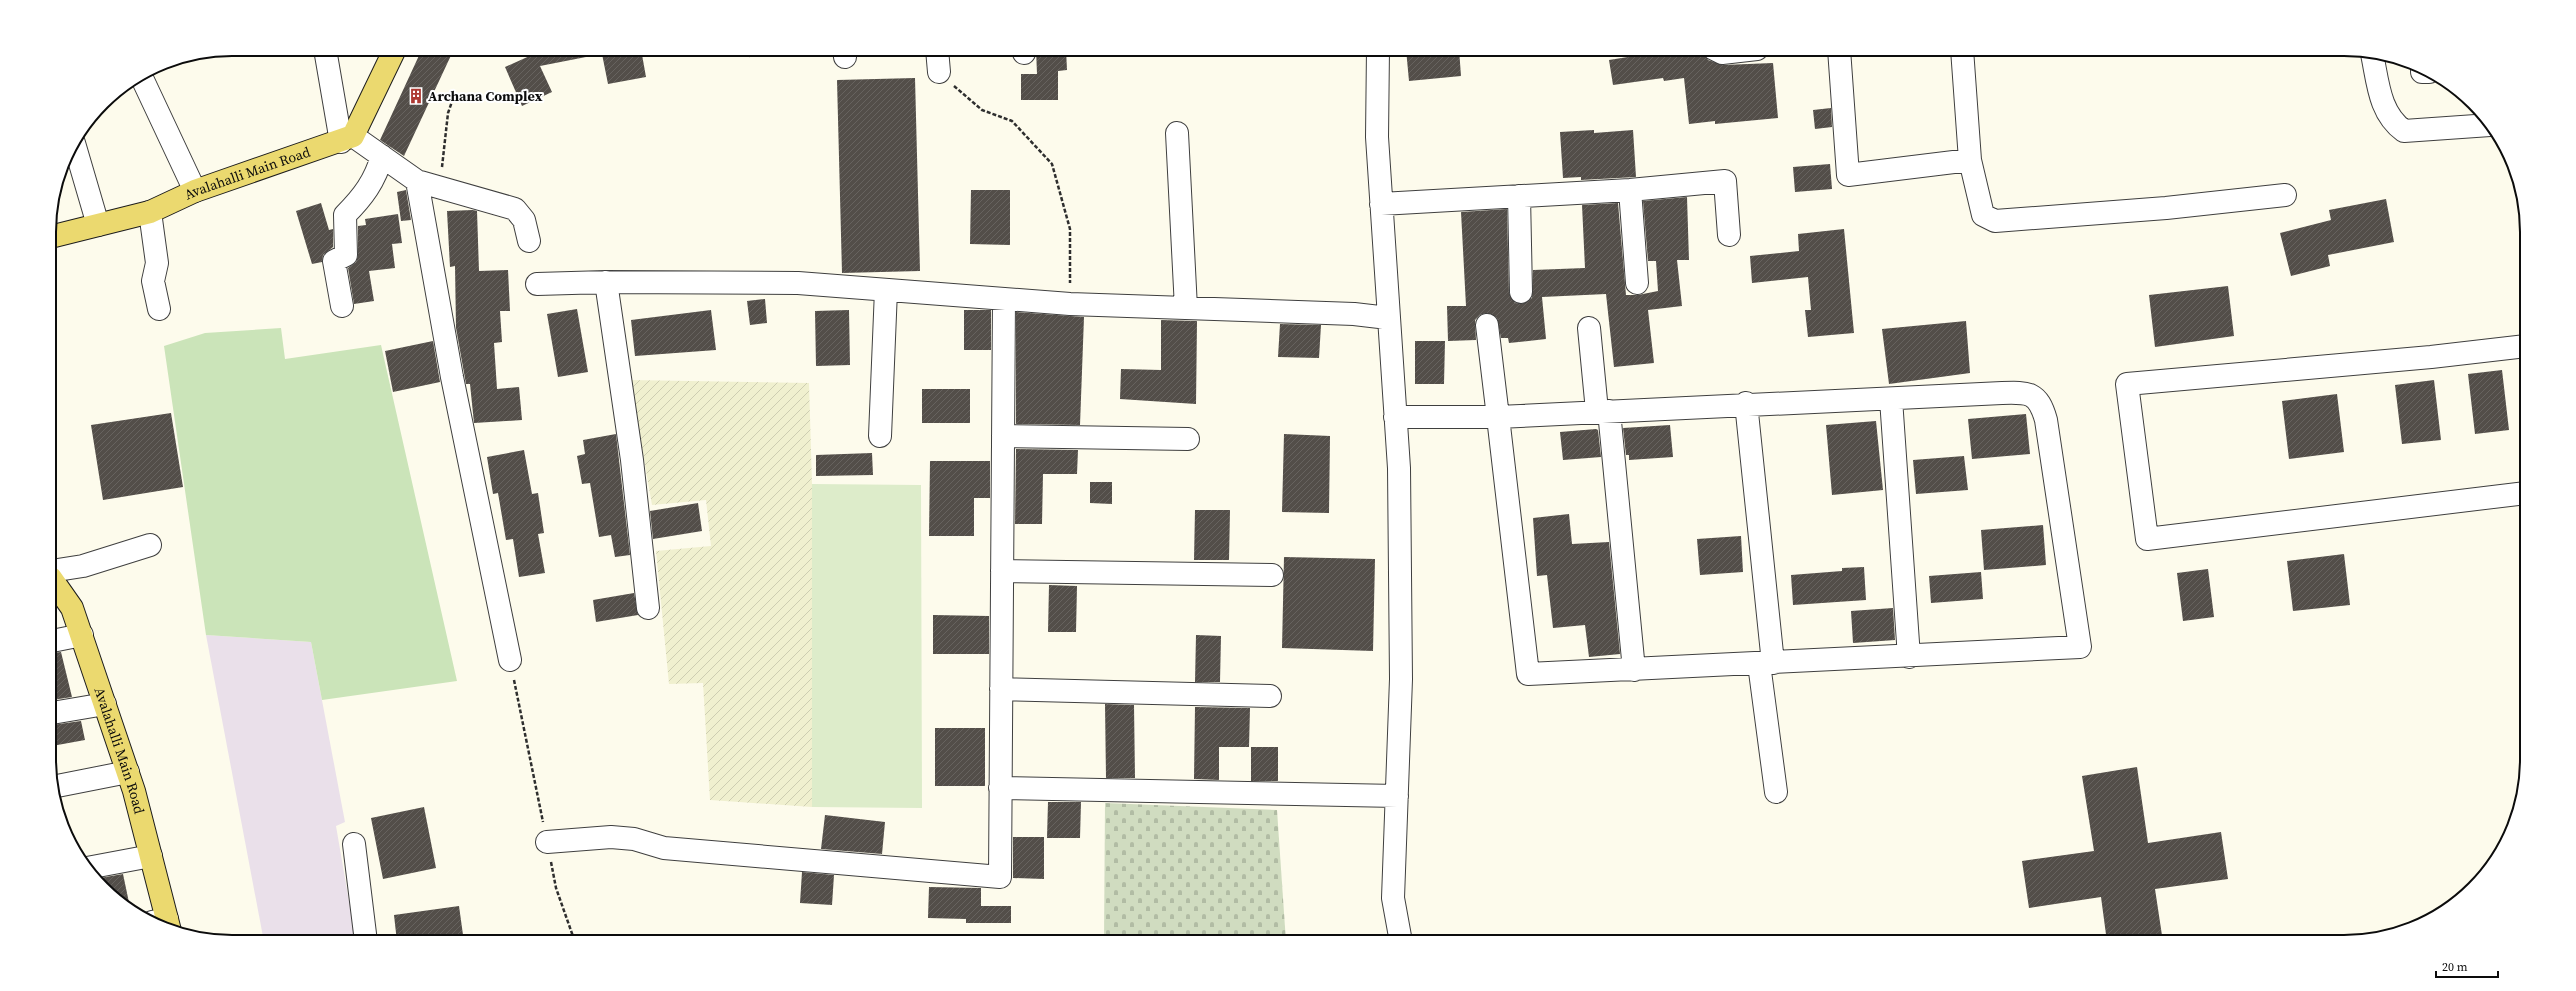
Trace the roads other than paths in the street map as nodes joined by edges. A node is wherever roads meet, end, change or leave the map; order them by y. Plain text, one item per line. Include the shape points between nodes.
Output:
1 (327, 56) edge
2 (391, 56) edge
3 (938, 56) edge
4 (1378, 56) edge
5 (1840, 56) edge
6 (1963, 56) edge
7 (2373, 59) edge
8 (939, 72) road end
9 (143, 81) edge
10 (2484, 125) edge
11 (1177, 133) dead end
12 (347, 139) junction
13 (76, 150) edge
14 (382, 156) junction
15 (1970, 160) junction
16 (417, 181) junction
17 (1630, 190) junction
18 (195, 191) junction
19 (2285, 195) dead end
20 (1519, 196) junction
21 (1381, 204) junction
22 (150, 212) junction
23 (98, 225) junction
24 (1729, 235) dead end
25 (56, 236) edge
26 (529, 241) dead end
27 (606, 282) junction
28 (1637, 283) dead end
29 (536, 284) dead end
30 (886, 290) junction
31 (1521, 292) dead end
32 (1004, 299) junction
33 (342, 306) dead end
34 (1186, 308) junction
35 (158, 309) dead end
36 (1388, 318) junction
37 (1487, 325) dead end
38 (1589, 328) dead end
39 (2520, 347) edge
40 (1891, 399) junction
41 (1746, 403) junction
42 (1603, 411) junction
43 (1395, 417) junction
44 (1498, 417) junction
45 (880, 436) dead end
46 (1003, 436) junction
47 (1188, 439) dead end
48 (2520, 494) edge
49 (150, 545) dead end
50 (56, 570) edge
51 (1002, 571) junction
52 (1272, 575) dead end
53 (56, 585) edge
54 (648, 608) dead end
55 (82, 635) junction
56 (56, 640) edge
57 (1909, 657) junction
58 (510, 660) road end
59 (1766, 664) junction
60 (1634, 670) junction
61 (1001, 689) junction
62 (1270, 696) dead end
63 (105, 704) junction
64 (56, 712) edge
65 (128, 772) junction
66 (58, 786) edge
67 (1000, 788) junction
68 (1776, 792) dead end
69 (1397, 796) junction
70 (547, 842) road end
71 (354, 844) dead end
72 (151, 856) junction
73 (93, 867) edge
74 (162, 921) edge
75 (365, 935) edge
76 (1400, 935) edge

1 - 12 street
2 - 12 main road
3 - 8 street
4 - 21 street via 1377,137
5 - 15 street via 1848,175
6 - 15 street
7 - 10 street via 2384,106 2392,122 2404,131
9 - 18 street
11 - 34 street
12 - 14 street
12 - 18 main road, Avalahalli Main Road
13 - 23 street
14 - 16 street
14 - 33 street via 376,176 345,215 346,255 334,261
15 - 19 street via 1983,215 1995,221 2166,208
16 - 26 street via 515,209 524,220
16 - 58 street via 452,377
17 - 20 street
17 - 24 street via 1726,181
17 - 28 street
18 - 22 main road, Avalahalli Main Road
20 - 21 street
20 - 31 street
21 - 36 street
22 - 23 main road, Avalahalli Main Road
22 - 35 street via 157,264 152,280
23 - 25 main road, Avalahalli Main Road
27 - 29 street
27 - 30 street via 798,283
27 - 54 street via 632,460
30 - 32 street
30 - 45 street
32 - 34 street
32 - 46 street
34 - 36 street via 1354,314
36 - 43 street
37 - 44 street
38 - 42 street
39 - 48 street via 2127,384 2147,539
40 - 41 street
40 - 57 street
40 - 57 street via 2022,392 2033,396 2041,403 2046,420 2080,647
41 - 42 street
41 - 59 street
42 - 44 street
42 - 60 street
43 - 44 street
43 - 69 street via 1401,679
44 - 60 street via 1528,674
46 - 47 street
46 - 51 street
49 - 50 street via 83,566
51 - 52 street
51 - 61 street
53 - 55 main road, Avalahalli Main Road via 72,608
55 - 56 street
55 - 63 main road, Avalahalli Main Road
57 - 59 street
59 - 60 street
59 - 68 street
61 - 62 street
61 - 67 street
63 - 64 street
63 - 65 main road, Avalahalli Main Road
65 - 66 street
65 - 72 main road, Avalahalli Main Road
67 - 69 street
67 - 70 street via 1000,877 664,848 634,839 611,837
69 - 76 street via 1393,898
71 - 75 street
72 - 73 street
72 - 74 main road, Avalahalli Main Road

